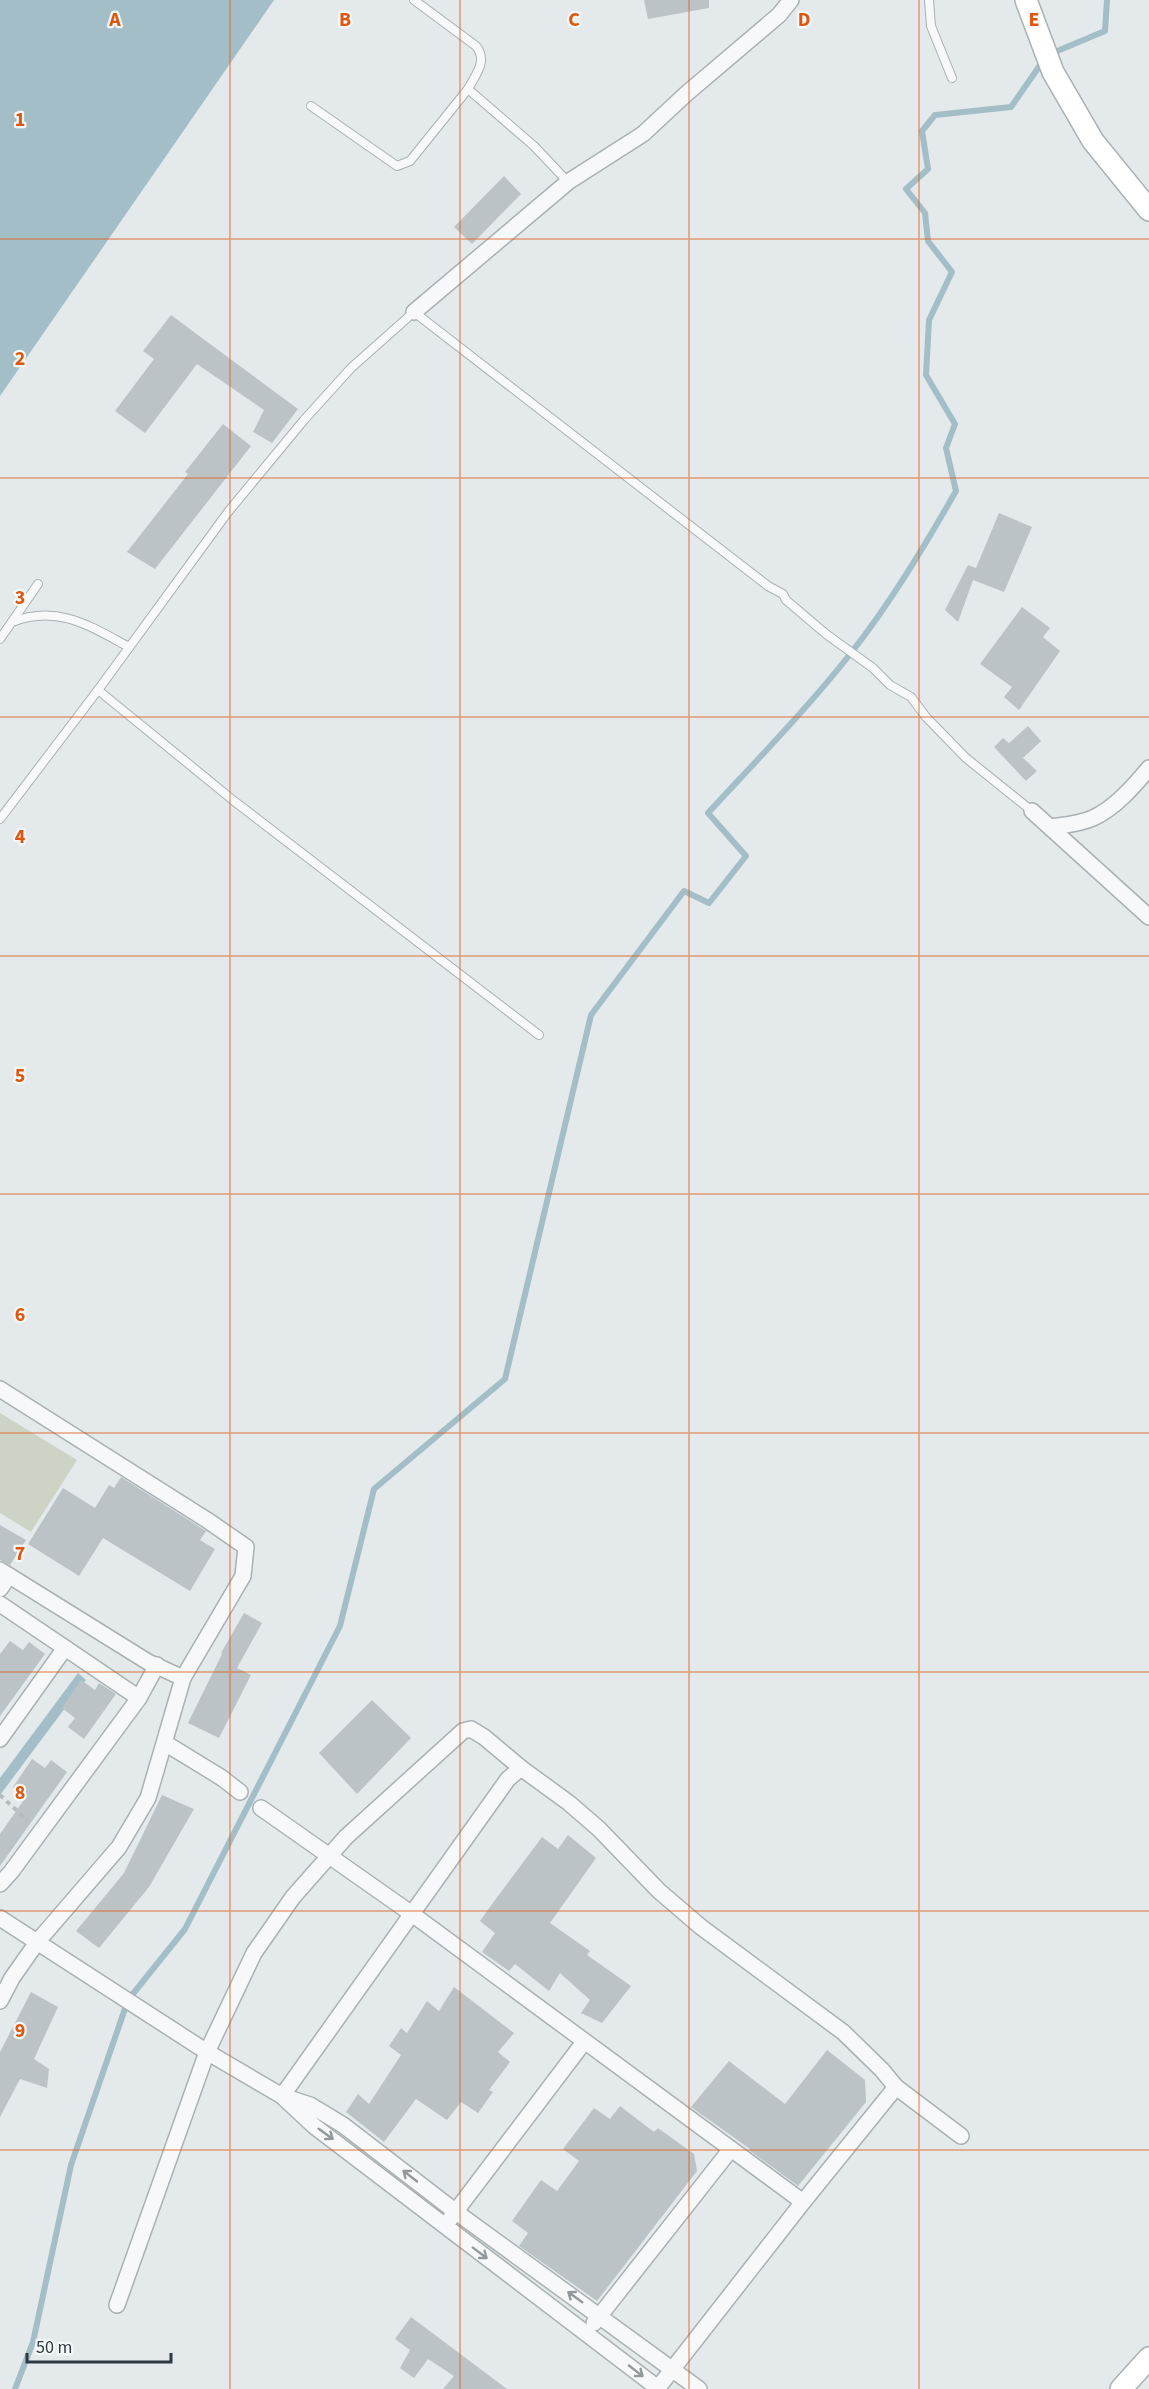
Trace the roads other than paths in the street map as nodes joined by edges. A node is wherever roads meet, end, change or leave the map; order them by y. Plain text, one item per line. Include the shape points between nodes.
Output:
1 (414, 0) edge
2 (791, 0) edge
3 (929, 0) edge
4 (1026, 0) edge
5 (952, 78) dead end
6 (468, 89) junction
7 (311, 106) dead end
8 (568, 182) junction
9 (1149, 210) edge
10 (414, 312) junction
11 (38, 584) dead end
12 (12, 622) junction
13 (0, 639) edge
14 (129, 647) junction
15 (98, 690) junction
16 (1149, 768) edge
17 (1032, 811) joint
18 (0, 819) edge
19 (1051, 827) junction
20 (1149, 917) edge
21 (539, 1035) dead end
22 (2, 1395) edge
23 (4, 1573) edge
24 (0, 1589) edge
25 (0, 1604) edge
26 (65, 1648) junction
27 (158, 1665) junction
28 (183, 1678) junction
29 (139, 1698) junction
30 (0, 1739) edge
31 (165, 1743) junction
32 (521, 1768) junction
33 (240, 1792) dead end
34 (261, 1808) dead end
35 (329, 1857) junction
36 (0, 1884) edge
37 (412, 1914) junction
38 (0, 1918) edge
39 (38, 1941) junction
40 (0, 2001) edge
41 (584, 2042) junction
42 (207, 2052) junction
43 (896, 2087) junction
44 (282, 2096) junction
45 (961, 2136) dead end
46 (731, 2149) junction
47 (803, 2202) junction
48 (456, 2212) junction
49 (446, 2226) junction
50 (117, 2305) dead end
51 (600, 2316) junction
52 (587, 2332) junction
53 (1149, 2358) edge
54 (673, 2369) junction
55 (658, 2389) edge
56 (699, 2389) edge
57 (1121, 2389) edge

1 - 6 lane via 481,53 482,63
2 - 8 street via 779,15 643,134
3 - 5 lane via 932,26
4 - 9 main road via 1053,72 1093,141
6 - 7 lane via 410,161 397,166
6 - 8 lane via 534,146
8 - 10 street
10 - 14 lane via 351,368 304,420 228,512
10 - 17 lane via 783,594 890,685 911,697 966,758
11 - 12 lane
12 - 13 lane
12 - 14 lane via 48,615 78,620
14 - 15 lane
15 - 18 lane
15 - 21 lane via 234,801
16 - 19 street via 1104,812 1091,819
17 - 19 street
19 - 20 street
22 - 28 street via 246,1547 243,1576
23 - 24 street
23 - 27 street
25 - 26 street
26 - 29 street
26 - 30 street
27 - 28 street
27 - 29 street
28 - 31 street
29 - 36 street
31 - 33 street
31 - 39 street via 148,1798 119,1847
32 - 35 street via 484,1737 471,1729 463,1731
32 - 37 street via 493,1797
32 - 43 street via 600,1829 658,1891 700,1927 843,2032
34 - 35 street
35 - 37 street
35 - 42 street via 293,1897 254,1953
37 - 41 street
37 - 44 street
38 - 39 street
39 - 40 street
39 - 42 street
41 - 46 street
41 - 48 street
42 - 44 street
42 - 50 street
43 - 45 street
43 - 47 street
48 -> 44 street via 343,2125 310,2105
44 -> 49 street via 296,2112
46 - 47 street
46 - 51 street
47 - 54 street
48 - 49 street
51 -> 48 street
49 -> 52 street
51 - 52 street
51 - 54 street
52 -> 55 street
53 - 57 main road
54 - 55 street
54 - 56 street

